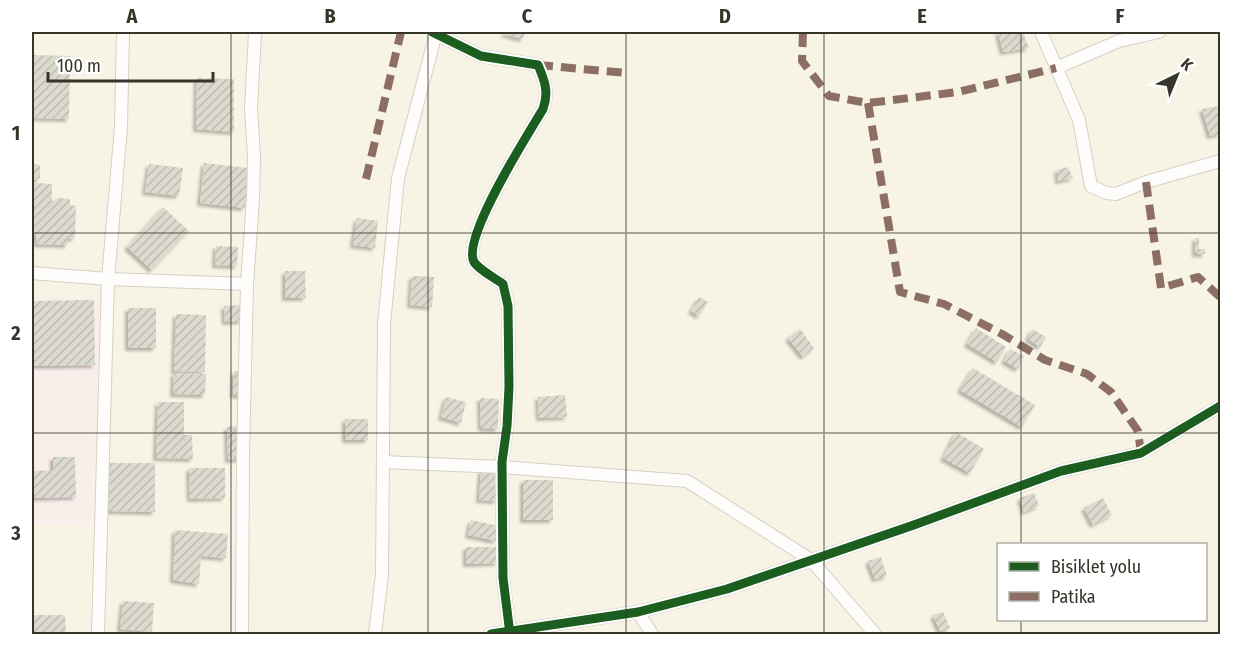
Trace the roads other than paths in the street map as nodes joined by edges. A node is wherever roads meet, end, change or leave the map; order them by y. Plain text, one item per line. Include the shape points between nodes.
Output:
1 (123, 32) edge
2 (255, 32) edge
3 (434, 32) edge
4 (1041, 32) edge
5 (1160, 32) edge
6 (1056, 68) junction
7 (1221, 161) edge
8 (32, 273) edge
9 (108, 279) junction
10 (247, 284) junction
11 (1221, 406) edge
12 (383, 462) junction
13 (502, 467) junction
14 (811, 560) junction
15 (638, 612) junction
16 (536, 631) edge
17 (509, 633) edge
18 (98, 634) edge
19 (242, 634) edge
20 (375, 634) edge
21 (491, 634) edge
22 (652, 634) edge
23 (875, 634) edge

1 - 9 street via 121,127
2 - 10 street via 251,108 253,200
3 - 12 street via 398,178 384,324
3 - 13 street via 481,56 538,65 547,97 493,196 473,242 475,264 503,284 508,306 508,407
4 - 6 street
5 - 6 street via 1119,41
6 - 7 street via 1079,120 1092,186 1116,194
8 - 9 street
9 - 10 street
9 - 18 street
10 - 19 street
11 - 14 street via 1141,453 1061,471
12 - 13 street
12 - 20 street via 382,575
13 - 14 street via 687,481
13 - 17 street
14 - 15 street via 727,589
14 - 23 street
15 - 16 street
15 - 22 street
16 - 17 street
17 - 21 street

